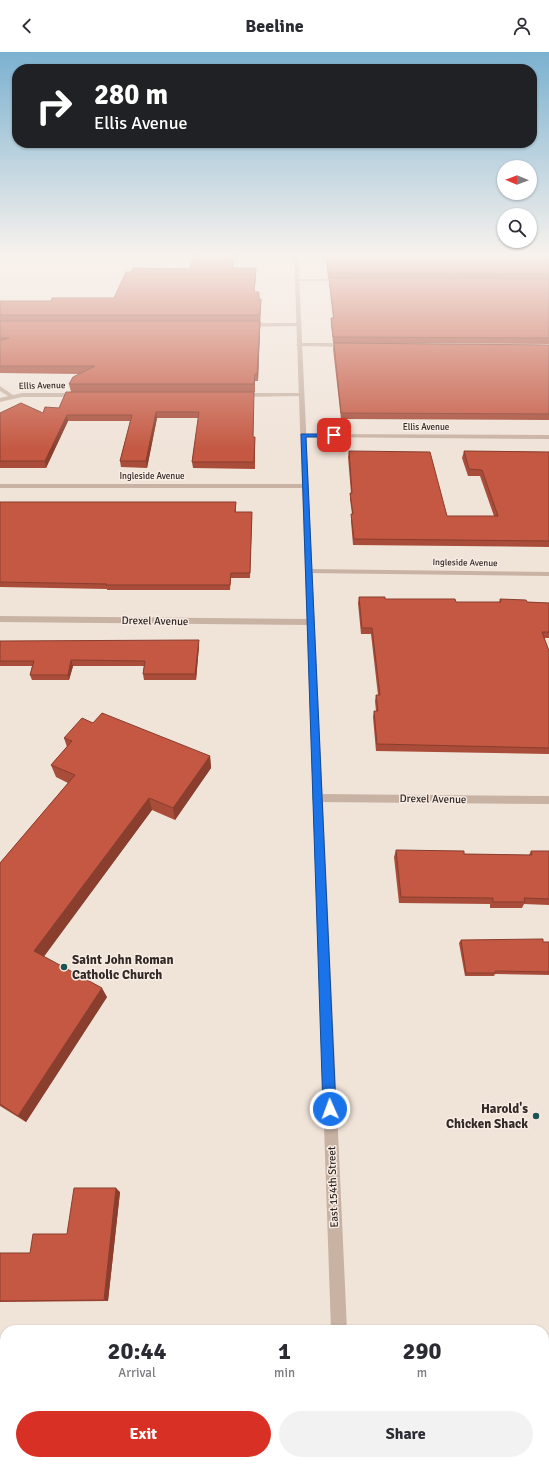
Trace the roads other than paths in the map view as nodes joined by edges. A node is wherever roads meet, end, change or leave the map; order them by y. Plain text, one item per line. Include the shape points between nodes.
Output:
1 (298, 319) edge
2 (244, 325) edge
3 (298, 326) junction
4 (299, 345) junction
5 (354, 346) edge
6 (0, 388) edge
7 (86, 395) edge
8 (237, 395) edge
9 (301, 395) junction
10 (12, 396) junction
11 (0, 400) edge
12 (303, 435) junction
13 (549, 437) edge
14 (0, 486) edge
15 (305, 486) junction
16 (308, 571) junction
17 (549, 574) edge
18 (0, 619) edge
19 (310, 622) junction
20 (317, 798) junction
21 (549, 800) edge
22 (339, 1325) edge

1 - 3 street, East 154th Street
2 - 3 street
3 - 4 street, East 154th Street
4 - 5 street
4 - 9 street, East 154th Street
6 - 10 street
7 - 10 street, Ellis Avenue
8 - 9 street
9 - 12 street, East 154th Street
10 - 11 street, Ellis Avenue
12 - 13 street, Ellis Avenue
12 - 15 street, East 154th Street
14 - 15 street, Ingleside Avenue
15 - 16 street, East 154th Street
16 - 17 street, Ingleside Avenue
16 - 19 street, East 154th Street
18 - 19 street, Drexel Avenue
19 - 20 street, East 154th Street
20 - 21 street, Drexel Avenue
20 - 22 street, East 154th Street

